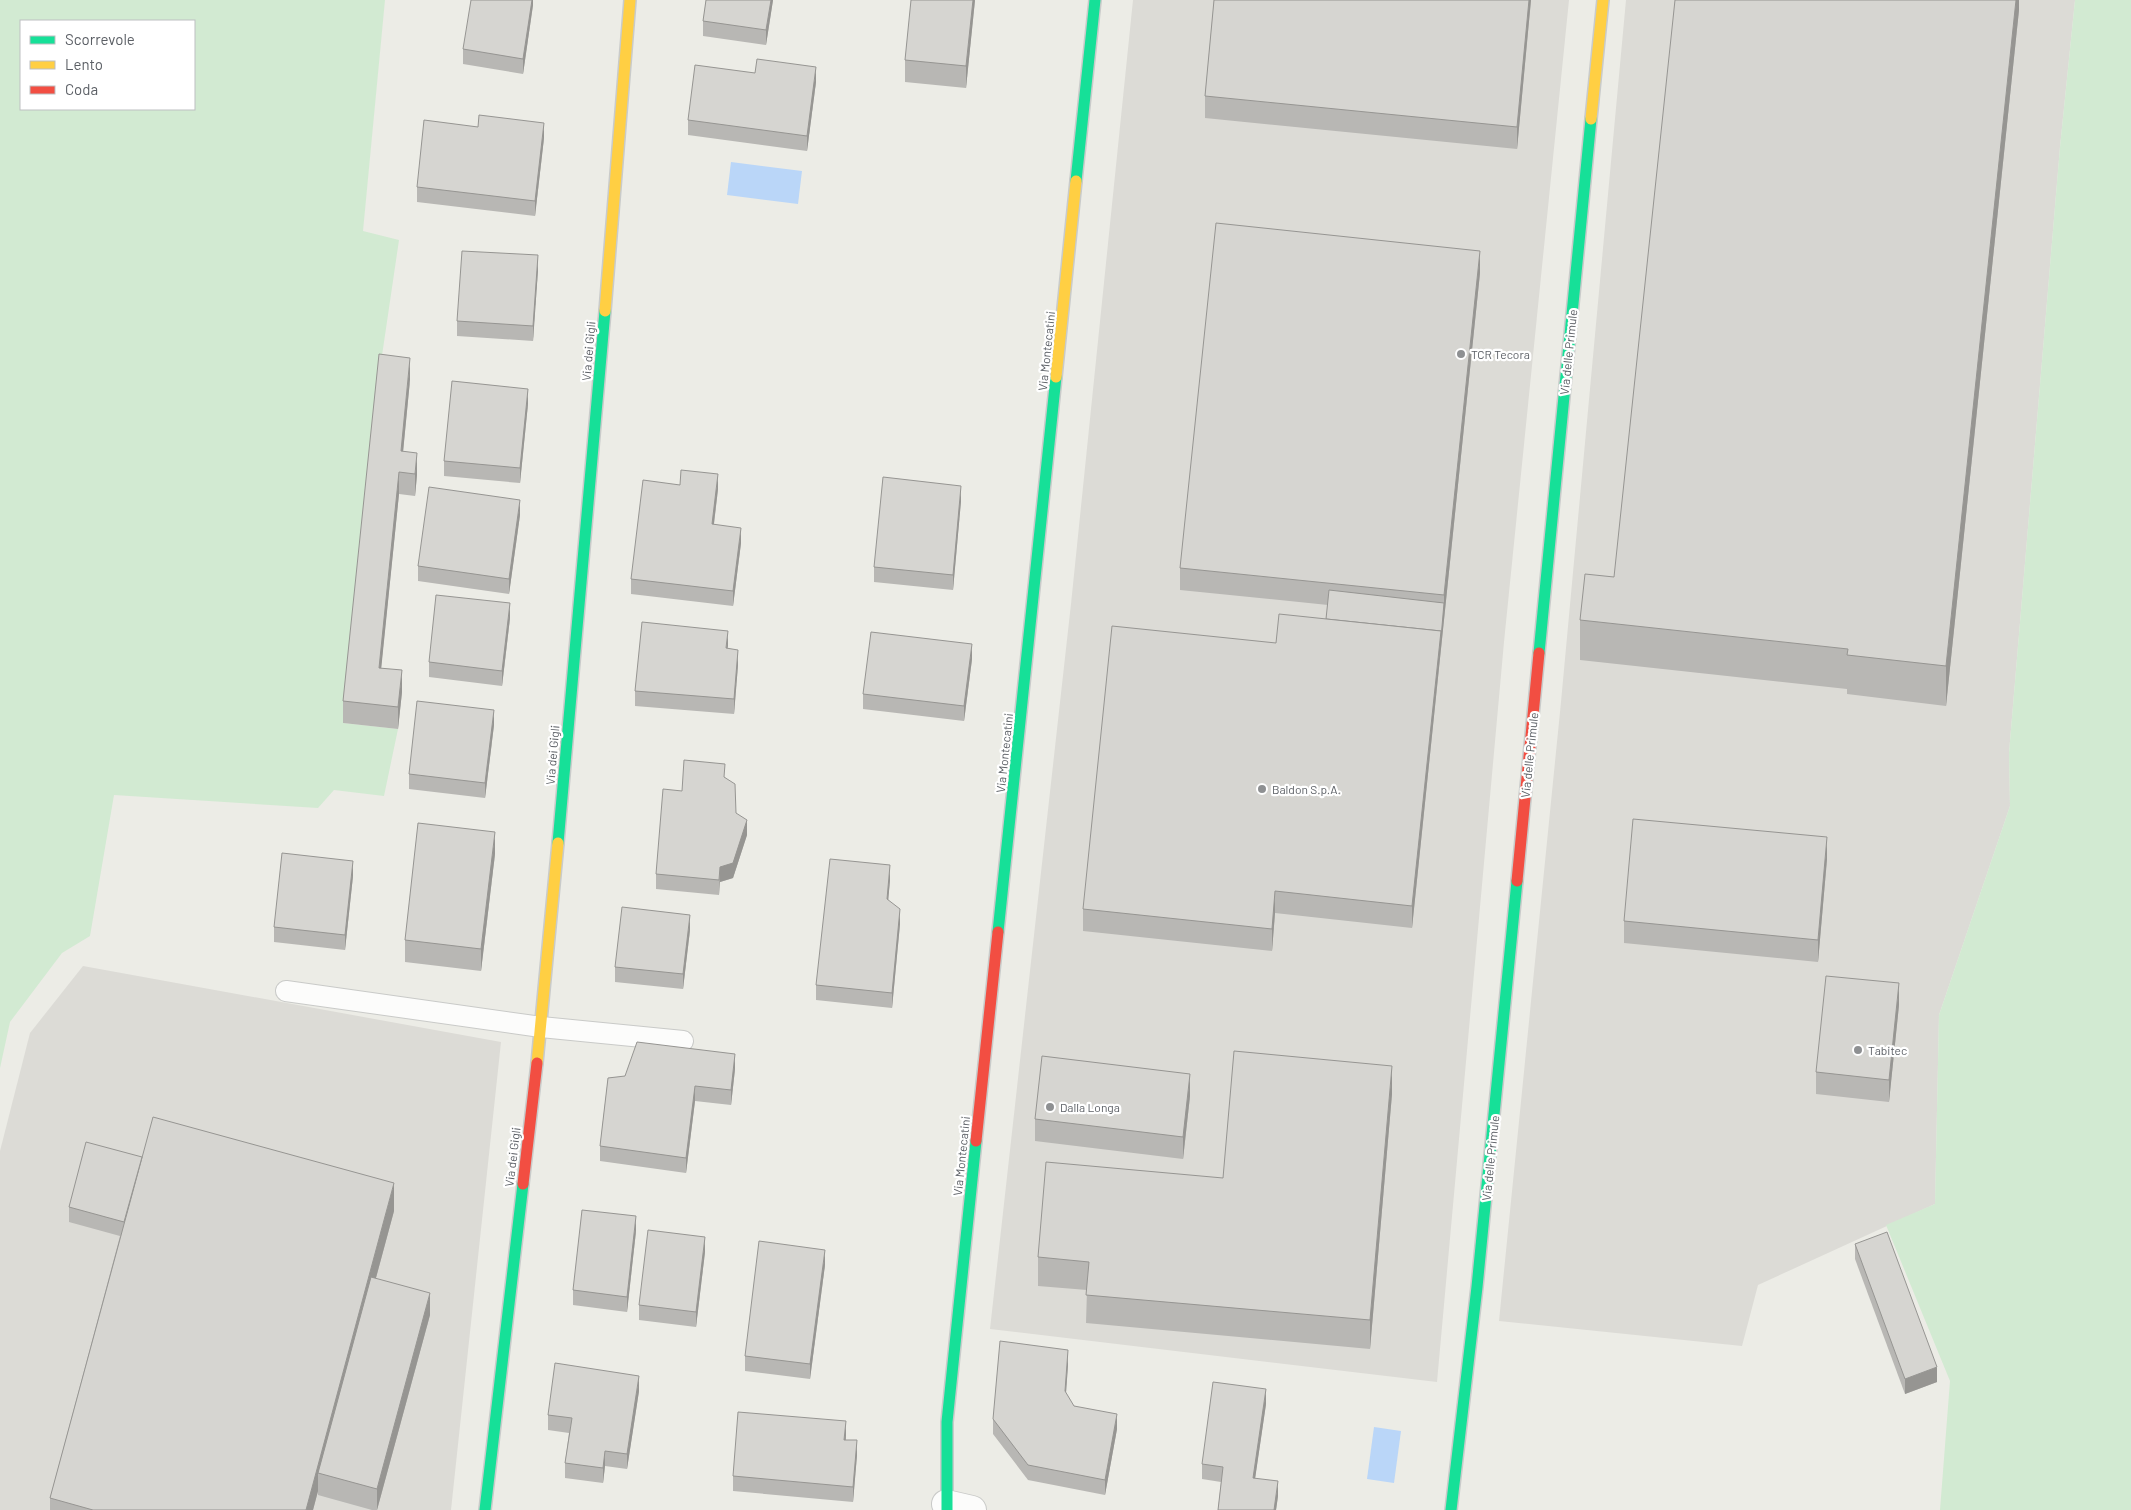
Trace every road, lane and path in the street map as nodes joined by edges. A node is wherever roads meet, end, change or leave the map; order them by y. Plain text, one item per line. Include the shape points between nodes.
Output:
1 (630, 0) edge
2 (1095, 0) edge
3 (1603, 0) edge
4 (286, 991) dead end
5 (541, 1028) junction
6 (683, 1041) dead end
7 (955, 1508) edge
8 (485, 1510) edge
9 (1451, 1510) edge

1 - 5 street, Via dei Gigli via 597,412
2 - 7 street, Via Montecatini via 947,1422
3 - 9 street, Via delle Primule via 1477,1287
4 - 5 lane
5 - 6 lane
5 - 8 street, Via dei Gigli

